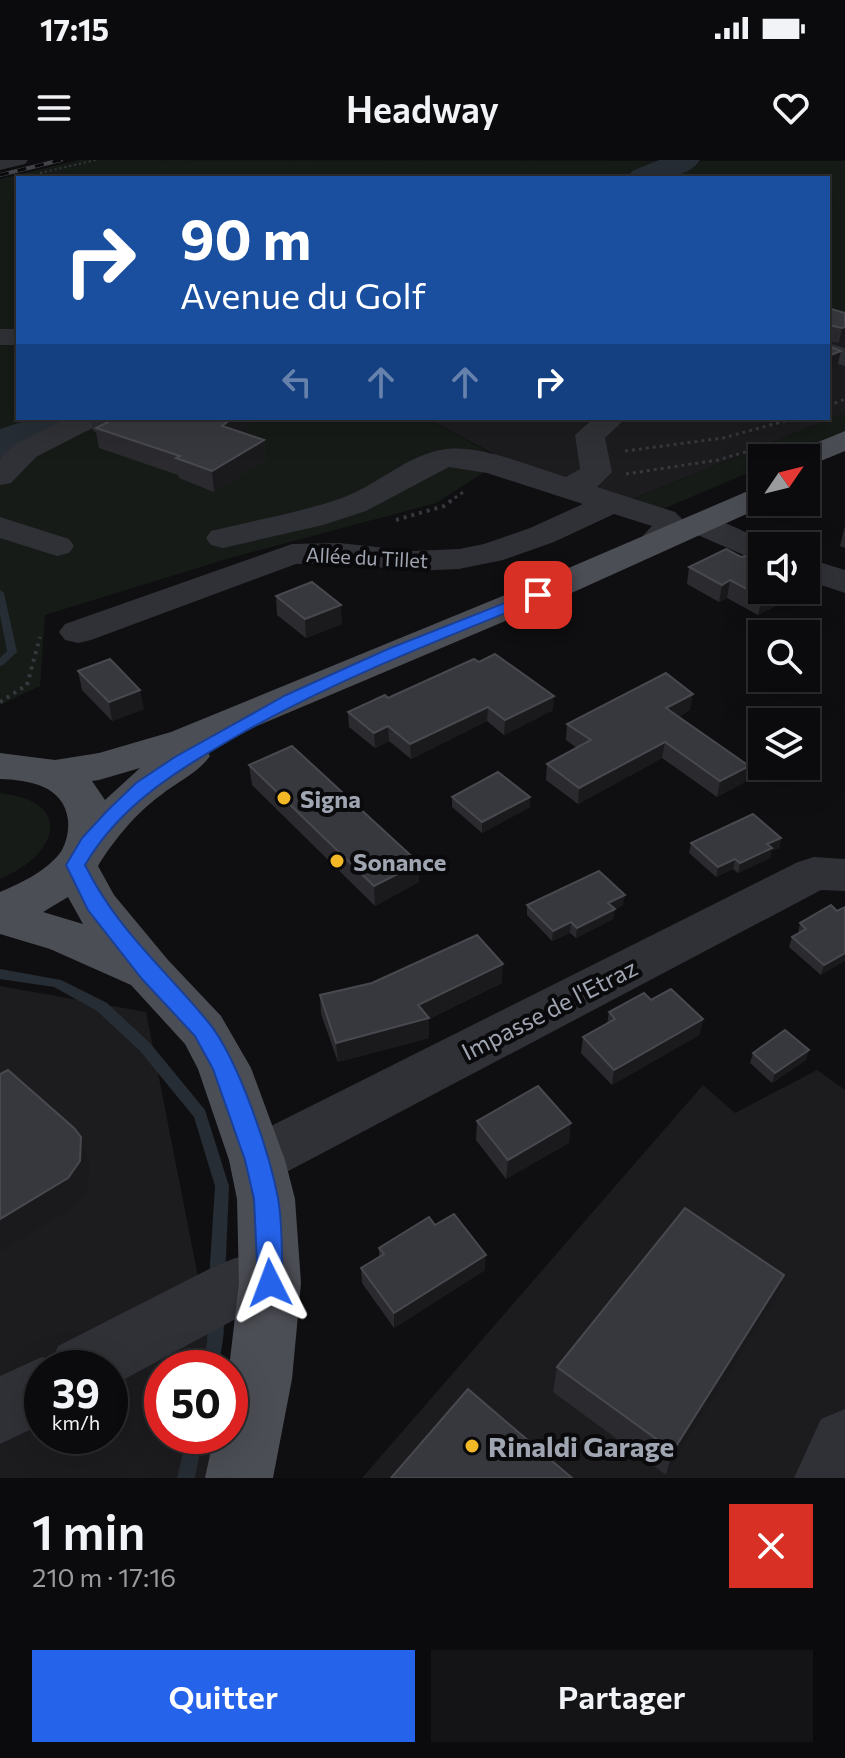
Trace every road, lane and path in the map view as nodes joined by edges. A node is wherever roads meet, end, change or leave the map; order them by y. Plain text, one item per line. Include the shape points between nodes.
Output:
1 (96, 160) edge
2 (0, 164) edge
3 (23, 168) edge
4 (86, 420) edge
5 (609, 420) edge
6 (789, 420) edge
7 (845, 440) edge
8 (779, 442) dead end
9 (820, 451) edge
10 (845, 457) edge
11 (820, 469) edge
12 (514, 470) junction
13 (0, 476) edge
14 (587, 481) junction
15 (748, 485) edge
16 (748, 500) edge
17 (389, 521) dead end
18 (0, 527) edge
19 (671, 529) junction
20 (223, 538) dead end
21 (57, 546) dead end
22 (748, 549) edge
23 (820, 573) edge
24 (845, 582) edge
25 (44, 623) dead end
26 (78, 632) dead end
27 (394, 652) junction
28 (292, 698) junction
29 (0, 702) edge
30 (0, 766) edge
31 (54, 774) junction
32 (82, 854) junction
33 (845, 875) edge
34 (0, 910) edge
35 (0, 917) edge
36 (150, 973) junction
37 (257, 1160) junction
38 (232, 1293) junction
39 (117, 1350) edge
40 (24, 1398) edge
41 (0, 1411) edge
42 (845, 1443) edge
43 (239, 1478) edge
44 (828, 1478) edge

1 - 3 path
2 - 3 street
4 - 13 street via 25,451
5 - 14 street via 590,435
6 - 14 path
7 - 9 main road
8 - 14 path via 718,460
10 - 11 main road
12 - 14 street
12 - 17 path via 490,474 444,506
12 - 20 street via 439,459 355,504
14 - 19 street
14 - 26 street, Allée du Tillet via 605,506 542,535 476,556 414,561 292,554
15 - 19 main road
16 - 19 main road
18 - 21 street
19 - 22 street
19 - 27 main road via 538,595
19 - 27 main road via 516,584
23 - 24 street
25 - 29 path via 27,685
27 - 28 main road
28 - 31 main road via 141,756
28 - 32 main road via 142,787
30 - 31 main road
31 - 32 main road via 87,802 92,821
32 - 34 main road via 53,885
32 - 36 main road via 95,905
33 - 37 street, Impasse de l'Etraz via 814,873
35 - 36 main road via 66,936
36 - 37 main road via 203,1030 224,1068
37 - 38 main road via 266,1199
38 - 39 street
38 - 43 main road via 260,1379
40 - 41 street
42 - 44 street

